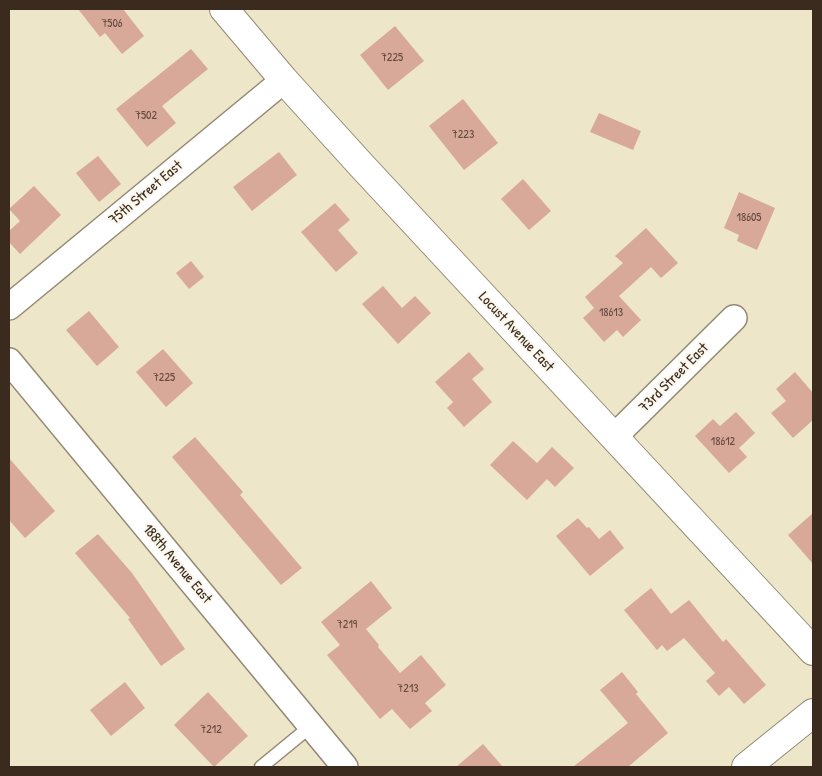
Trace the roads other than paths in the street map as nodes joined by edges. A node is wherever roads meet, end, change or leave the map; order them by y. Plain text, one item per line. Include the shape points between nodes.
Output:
1 (224, 9) edge
2 (284, 80) junction
3 (9, 307) edge
4 (734, 318) dead end
5 (9, 361) edge
6 (614, 437) junction
7 (813, 651) edge
8 (813, 712) edge
9 (312, 726) junction
10 (261, 767) edge
11 (345, 767) edge
12 (746, 767) edge

1 - 2 street, Locust Avenue East
2 - 3 street, 75th Street East
2 - 6 street, Locust Avenue East
4 - 6 street, 73rd Street East
5 - 9 street, 188th Avenue East
6 - 7 street, Locust Avenue East
8 - 12 street
9 - 10 lane
9 - 11 street, 188th Avenue East

